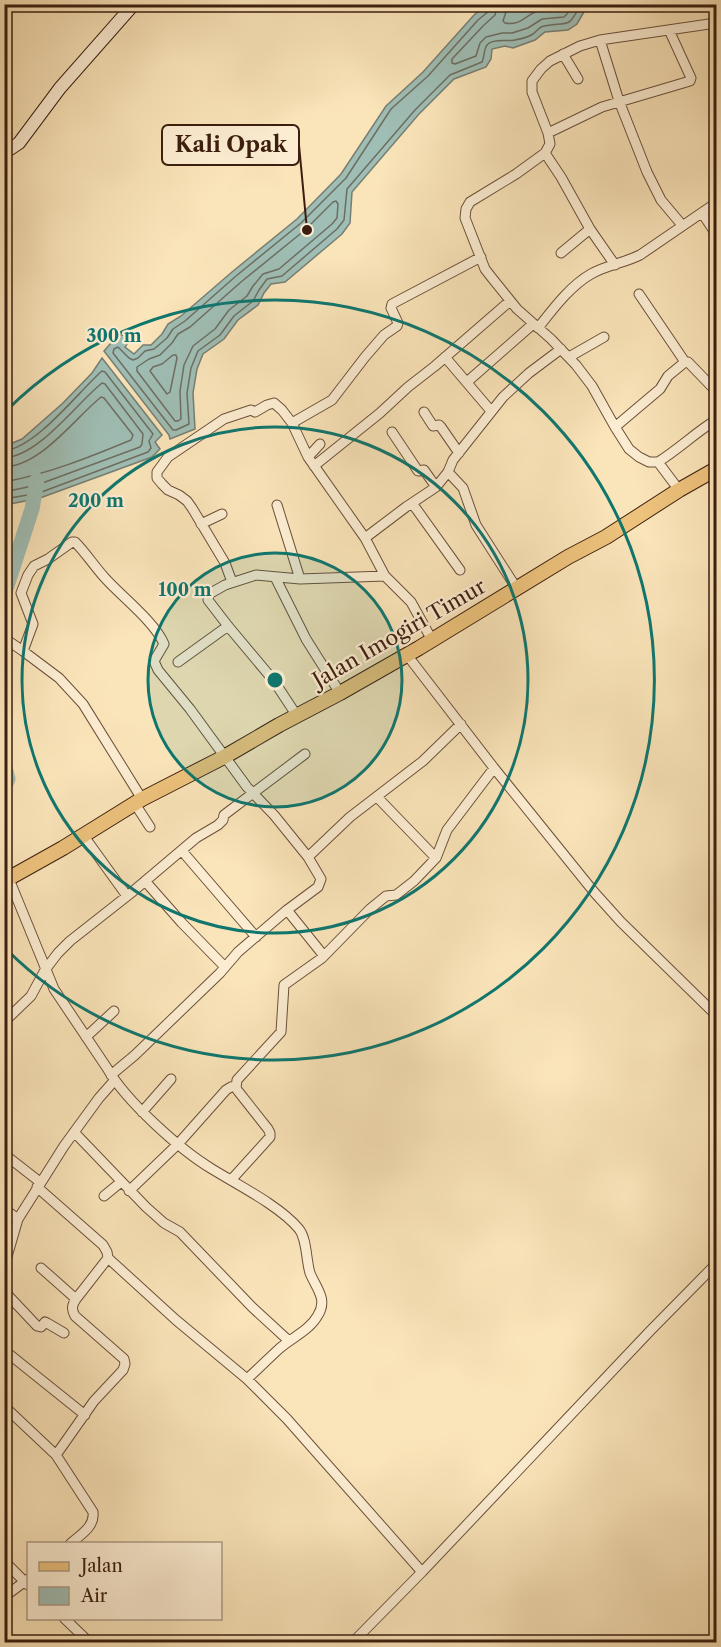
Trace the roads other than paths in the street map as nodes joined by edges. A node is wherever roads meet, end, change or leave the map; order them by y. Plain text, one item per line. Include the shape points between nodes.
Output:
1 (134, 4) edge
2 (717, 24) edge
3 (669, 30) junction
4 (600, 40) junction
5 (563, 54) junction
6 (578, 79) dead end
7 (619, 101) junction
8 (548, 133) junction
9 (4, 153) edge
10 (545, 153) junction
11 (717, 203) edge
12 (702, 213) junction
13 (682, 225) junction
14 (590, 229) junction
15 (717, 234) edge
16 (561, 253) dead end
17 (481, 257) junction
18 (615, 265) junction
19 (639, 294) dead end
20 (510, 301) junction
21 (536, 326) junction
22 (604, 337) dead end
23 (561, 349) junction
24 (445, 357) junction
25 (569, 357) junction
26 (685, 362) junction
27 (467, 382) junction
28 (717, 391) edge
29 (491, 411) junction
30 (424, 412) dead end
31 (717, 420) edge
32 (292, 423) junction
33 (615, 427) junction
34 (392, 432) dead end
35 (320, 444) dead end
36 (459, 453) junction
37 (308, 458) junction
38 (658, 462) junction
39 (314, 466) junction
40 (717, 468) edge
41 (448, 472) junction
42 (436, 487) junction
43 (680, 490) junction
44 (412, 503) junction
45 (278, 505) dead end
46 (222, 514) dead end
47 (201, 524) junction
48 (365, 538) junction
49 (460, 570) dead end
50 (385, 576) junction
51 (275, 577) junction
52 (300, 579) junction
53 (232, 582) junction
54 (517, 589) junction
55 (228, 627) junction
56 (4, 638) edge
57 (432, 640) junction
58 (23, 651) junction
59 (407, 655) junction
60 (178, 662) dead end
61 (340, 693) junction
62 (297, 716) junction
63 (461, 724) junction
64 (305, 754) dead end
65 (224, 757) junction
66 (494, 768) junction
67 (253, 793) junction
68 (377, 797) junction
69 (139, 801) junction
70 (150, 827) dead end
71 (83, 836) junction
72 (182, 850) junction
73 (308, 857) junction
74 (436, 858) junction
75 (7, 880) edge
76 (145, 881) junction
77 (127, 896) junction
78 (287, 910) junction
79 (256, 937) junction
80 (324, 956) junction
81 (225, 967) junction
82 (45, 970) junction
83 (114, 1011) dead end
84 (717, 1015) edge
85 (4, 1022) edge
86 (86, 1037) junction
87 (113, 1078) junction
88 (171, 1079) dead end
89 (236, 1086) junction
90 (142, 1112) junction
91 (74, 1132) junction
92 (178, 1144) junction
93 (4, 1154) edge
94 (232, 1179) junction
95 (121, 1182) junction
96 (38, 1185) junction
97 (129, 1191) junction
98 (104, 1196) dead end
99 (4, 1209) edge
100 (17, 1223) junction
101 (4, 1227) edge
102 (108, 1258) junction
103 (717, 1264) edge
104 (4, 1267) edge
105 (41, 1268) dead end
106 (4, 1292) edge
107 (76, 1299) junction
108 (64, 1333) dead end
109 (289, 1341) junction
110 (4, 1350) edge
111 (247, 1379) junction
112 (4, 1406) edge
113 (85, 1415) junction
114 (56, 1455) junction
115 (72, 1542) edge
116 (4, 1560) edge
117 (422, 1572) junction
118 (27, 1581) edge
119 (27, 1583) edge
120 (4, 1597) edge
121 (66, 1620) edge
122 (89, 1642) edge
123 (353, 1642) edge

1 - 9 street via 60,88 19,143
2 - 3 street
3 - 4 street
3 - 7 street via 690,81
4 - 5 street
4 - 7 street
5 - 6 street
5 - 8 street via 550,61 532,81 532,92
7 - 8 street
7 - 13 street via 661,200
8 - 10 street via 550,144
10 - 14 street
10 - 17 street via 470,202 465,218
11 - 12 street
12 - 13 street
12 - 15 street
13 - 18 street via 640,255
14 - 16 street
14 - 18 street
17 - 20 street via 485,269
17 - 32 street via 394,303 397,326 384,335 332,400
18 - 21 street via 590,274
19 - 26 street
20 - 21 street
20 - 24 street
21 - 23 street
21 - 27 street
22 - 25 street
23 - 25 street
23 - 29 street via 515,385
24 - 27 street
24 - 39 street
25 - 33 street via 592,386
26 - 28 street
26 - 33 street
27 - 29 street
29 - 36 street
30 - 36 street via 433,426 441,427
31 - 38 street
32 - 37 street
32 - 47 street via 277,405 267,405 224,419 168,457 157,478 187,501
33 - 38 street via 639,457
34 - 42 street via 418,471 424,470
35 - 37 street
36 - 41 street
37 - 39 street
38 - 43 street
39 - 48 street
40 - 43 main road, Jalan Imogiri Timur
41 - 42 street
41 - 54 street via 463,488 476,525
42 - 44 street
43 - 54 main road, Jalan Imogiri Timur
44 - 48 street
44 - 49 street
45 - 52 street
46 - 47 street
47 - 53 street
48 - 50 street
50 - 52 street
50 - 57 street via 411,602
51 - 52 street
51 - 53 street via 256,575
51 - 61 street via 306,639
53 - 55 street via 208,597
54 - 57 main road, Jalan Imogiri Timur
55 - 60 street
55 - 62 street via 274,681
56 - 58 street
57 - 59 main road, Jalan Imogiri Timur
58 - 65 street via 33,624 21,593 28,575 34,566 75,542 161,638 164,644 154,661 156,666
58 - 69 street via 59,678 83,704
59 - 61 main road, Jalan Imogiri Timur
59 - 63 street
61 - 62 main road, Jalan Imogiri Timur
62 - 65 main road, Jalan Imogiri Timur
63 - 66 street
63 - 68 street via 423,761
64 - 67 street
65 - 67 street
65 - 69 main road, Jalan Imogiri Timur
66 - 74 street via 447,830
66 - 84 street via 594,892
67 - 72 street via 224,815 219,825
67 - 73 street
68 - 73 street
68 - 74 street
69 - 70 street
69 - 71 main road, Jalan Imogiri Timur
71 - 75 main road, Jalan Imogiri Timur
71 - 77 street
72 - 76 street
72 - 79 street
73 - 78 street via 321,882
74 - 80 street via 399,893 386,896 370,909
75 - 82 street
76 - 77 street
76 - 81 street
77 - 82 street via 70,941
78 - 79 street
78 - 80 street
79 - 81 street
80 - 89 street via 284,985 281,1032 237,1080
81 - 87 street
82 - 85 street via 31,996
82 - 86 street
83 - 86 street
86 - 87 street
87 - 90 street
87 - 91 street
88 - 90 street
89 - 92 street via 226,1090
89 - 94 street via 270,1133
90 - 92 street
91 - 95 street
91 - 96 street
92 - 94 street via 211,1169
92 - 97 street
93 - 96 street
94 - 109 street via 286,1216 302,1233 310,1272 322,1302 317,1318
95 - 97 street
95 - 98 street
96 - 100 street
96 - 102 street via 103,1245
97 - 109 street via 164,1223 180,1232
99 - 100 street
100 - 101 street
100 - 104 street
102 - 107 street
102 - 111 street
103 - 117 street
105 - 107 street
106 - 108 street via 37,1326 45,1322
107 - 113 street via 72,1311 75,1316 125,1364
109 - 111 street
110 - 113 street
111 - 117 street
112 - 114 street
113 - 114 street
114 - 115 street via 94,1517 90,1527
116 - 118 street
117 - 123 street
119 - 120 street
121 - 122 street

